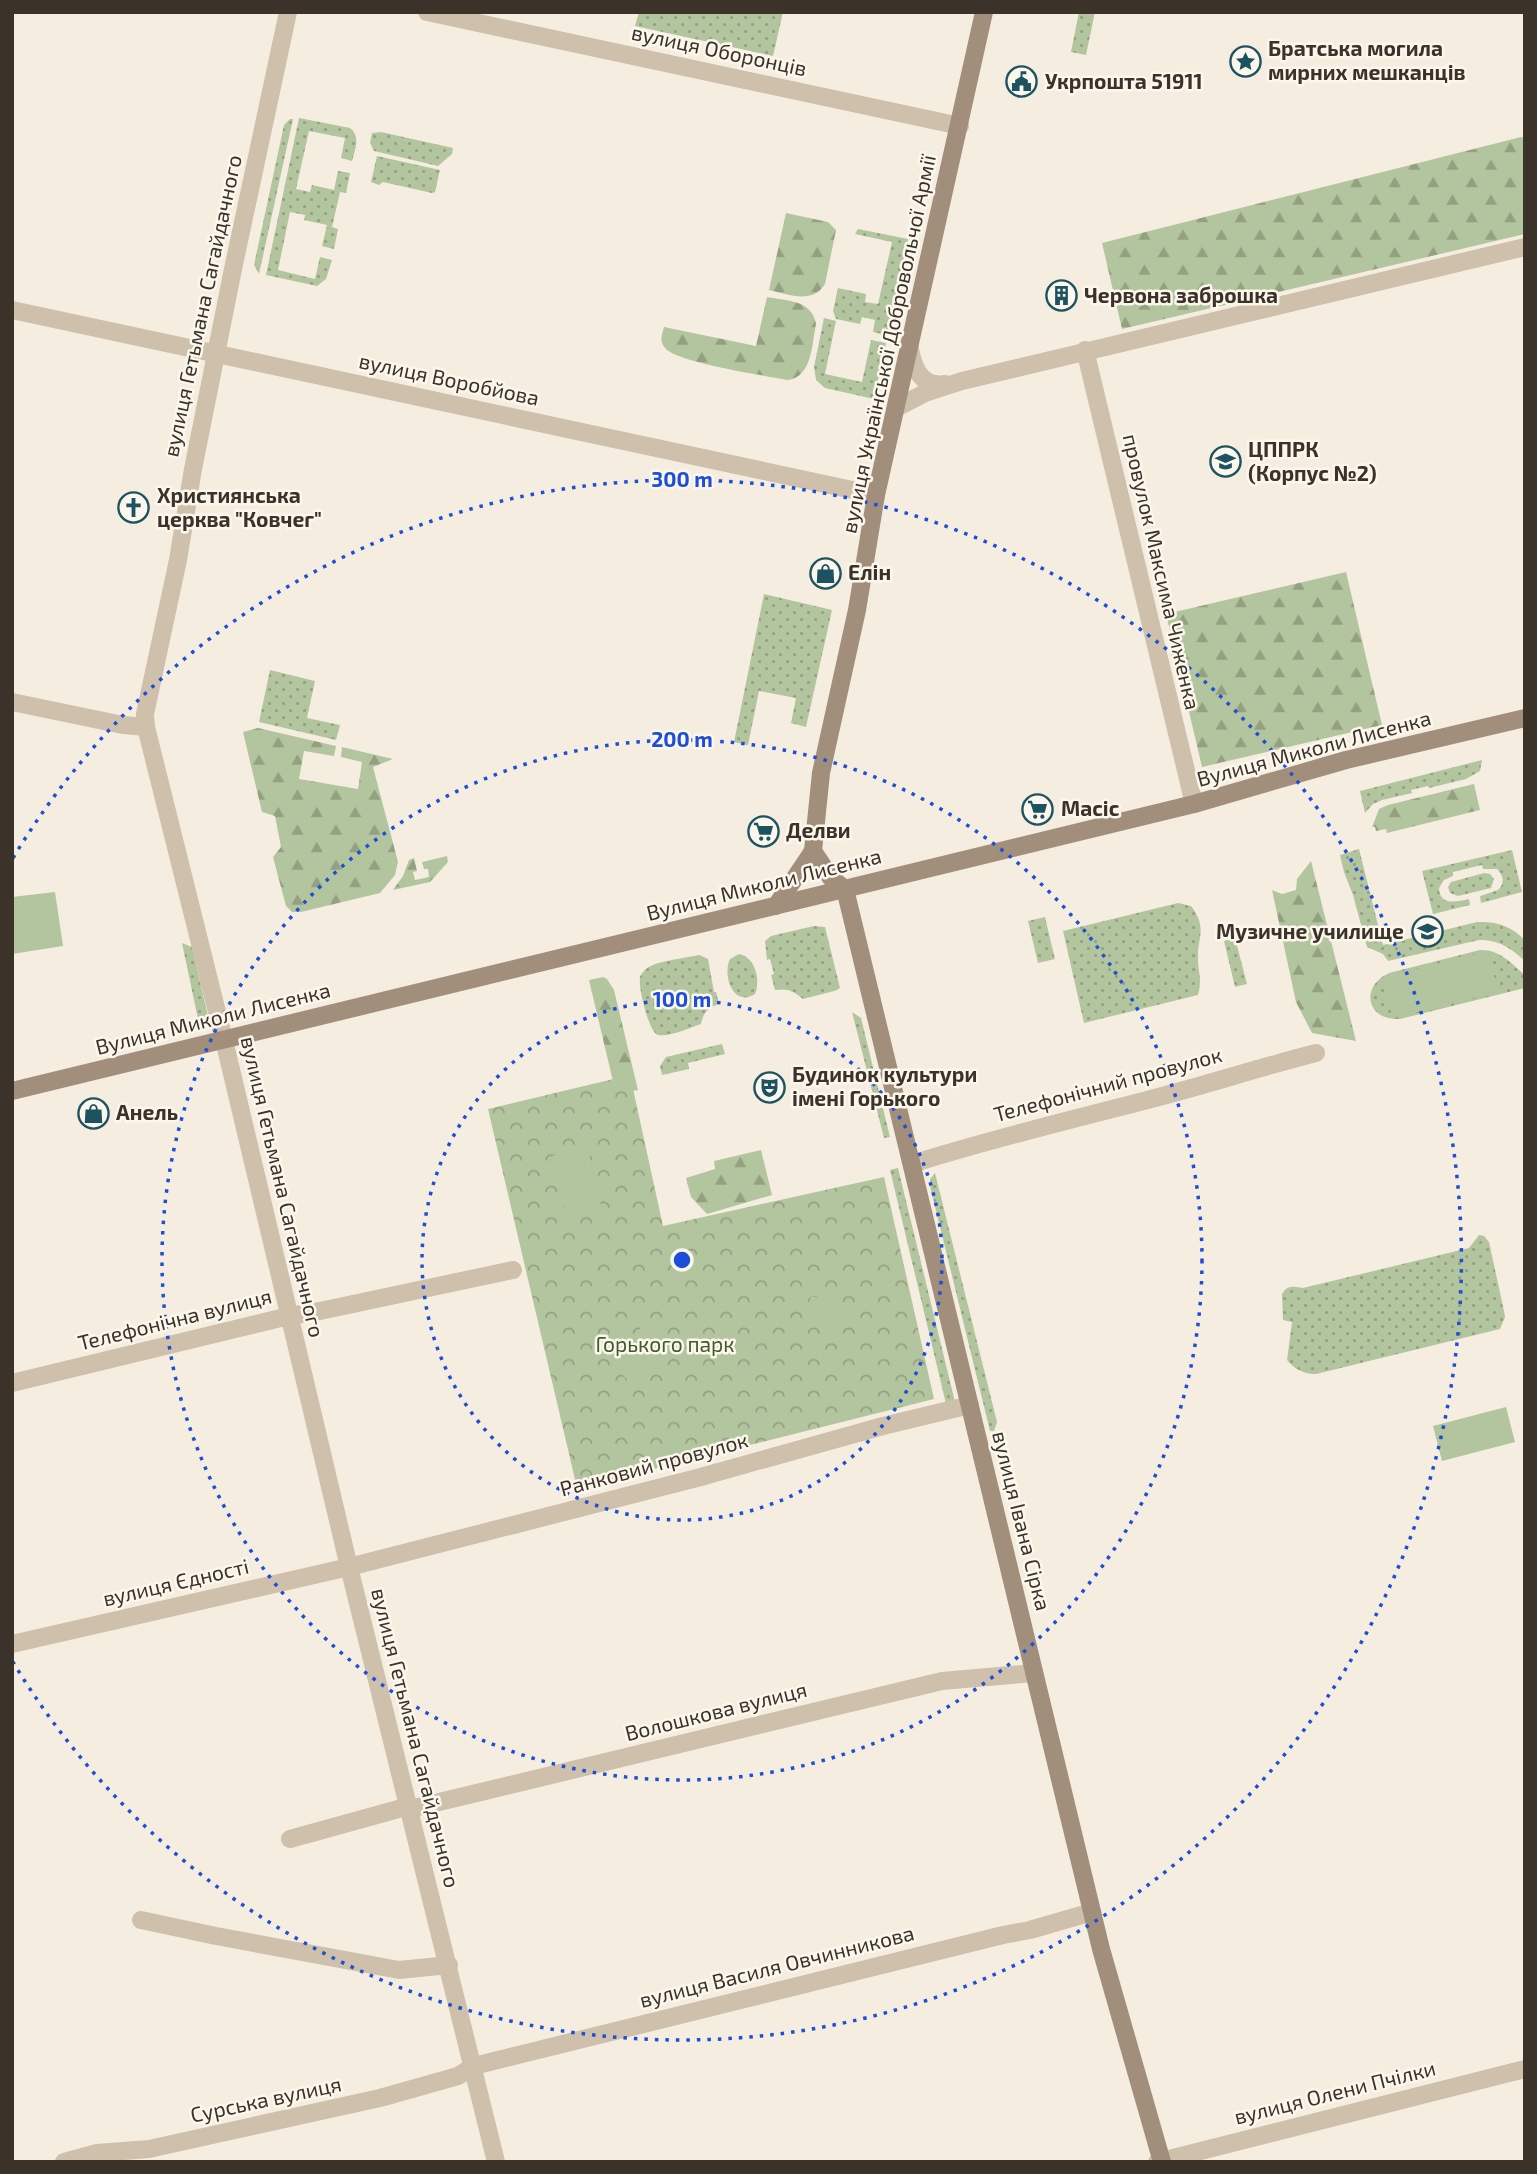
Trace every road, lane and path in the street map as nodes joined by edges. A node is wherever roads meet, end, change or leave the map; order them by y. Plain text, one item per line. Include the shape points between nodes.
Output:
1 (288, 12) edge
2 (427, 12) edge
3 (984, 12) edge
4 (960, 125) junction
5 (1525, 247) edge
6 (12, 310) edge
7 (909, 343) junction
8 (1085, 350) junction
9 (217, 354) junction
10 (962, 381) junction
11 (896, 408) junction
12 (876, 495) junction
13 (12, 702) edge
14 (1525, 718) edge
15 (146, 727) junction
16 (1194, 804) junction
17 (813, 851) junction
18 (845, 889) junction
19 (776, 906) junction
20 (223, 1040) junction
21 (1316, 1053) dead end
22 (12, 1091) edge
23 (912, 1164) junction
24 (513, 1270) dead end
25 (289, 1315) junction
26 (12, 1383) edge
27 (970, 1405) junction
28 (349, 1567) junction
29 (12, 1644) edge
30 (1034, 1673) junction
31 (410, 1809) junction
32 (290, 1839) dead end
33 (1092, 1912) junction
34 (141, 1920) dead end
35 (449, 1965) junction
36 (474, 2066) junction
37 (1525, 2069) edge
38 (1160, 2161) edge
39 (64, 2162) edge
40 (496, 2162) edge

1 - 9 street, вулиця Гетьмана Сагайдачного
2 - 4 street, вулиця Оборонців
3 - 4 street, вулиця Української Добровольчої Армії
4 - 7 street, вулиця Української Добровольчої Армії
5 - 8 street
6 - 9 street, вулиця Воробйова
7 - 10 street via 915,370 924,381 939,385
7 - 11 street, вулиця Української Добровольчої Армії
8 - 10 street
8 - 16 street, провулок Максима Чиженка
9 - 12 street, вулиця Воробйова
9 - 15 street, вулиця Гетьмана Сагайдачного via 148,697
10 - 11 street
11 - 12 street, вулиця Української Добровольчої Армії
12 - 17 street, вулиця Української Добровольчої Армії via 857,610 822,767
13 - 15 street
14 - 16 street, Вулиця Миколи Лисенка via 1346,760
15 - 20 street, вулиця Гетьмана Сагайдачного
16 - 18 street, Вулиця Миколи Лисенка
17 - 18 street via 831,878
17 - 19 street, вулиця Української Добровольчої Армії
18 - 19 street, Вулиця Миколи Лисенка
18 - 23 street, вулиця Івана Сірка
19 - 20 street, Вулиця Миколи Лисенка
20 - 22 street, Вулиця Миколи Лисенка
20 - 25 street, вулиця Гетьмана Сагайдачного
21 - 23 street, Телефонічний провулок
23 - 27 street, вулиця Івана Сірка
24 - 25 street, Телефонічна вулиця
25 - 26 street, Телефонічна вулиця
25 - 28 street, вулиця Гетьмана Сагайдачного
27 - 28 street, Ранковий провулок
27 - 30 street, вулиця Івана Сірка
28 - 29 street, вулиця Єдності
28 - 31 street, вулиця Гетьмана Сагайдачного
30 - 31 street, Волошкова вулиця via 942,1681
30 - 33 street, вулиця Івана Сірка
31 - 32 street, Волошкова вулиця
31 - 35 street, вулиця Гетьмана Сагайдачного
33 - 36 street, вулиця Василя Овчинникова
33 - 38 street, вулиця Івана Сірка
34 - 35 street via 399,1970
35 - 36 street, вулиця Гетьмана Сагайдачного
36 - 39 street, Сурська вулиця via 458,2076 380,2098 149,2149 97,2153
36 - 40 street, вулиця Гетьмана Сагайдачного
37 - 38 street, вулиця Олени Пчілки

